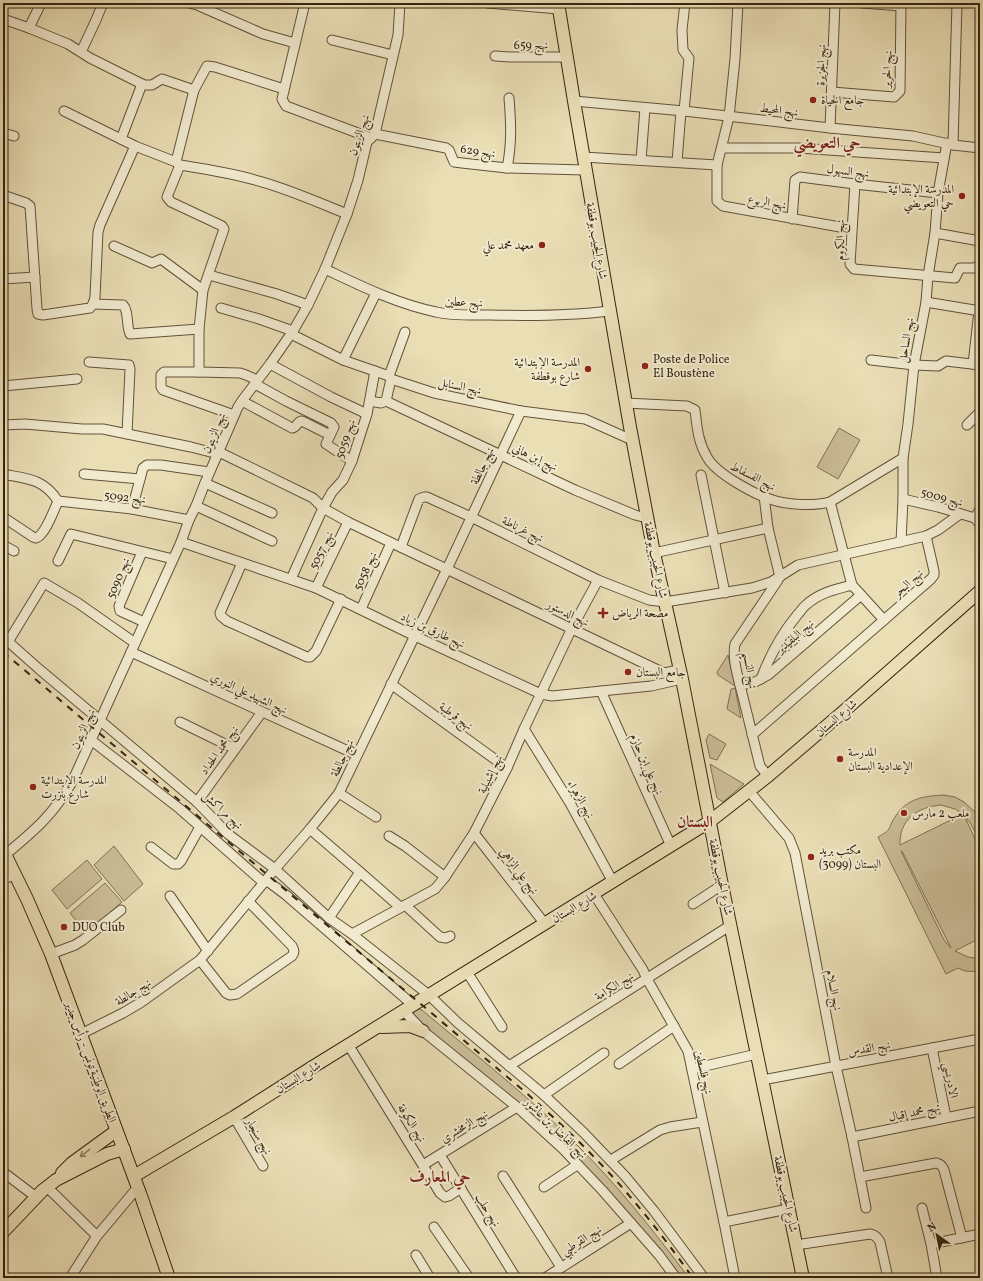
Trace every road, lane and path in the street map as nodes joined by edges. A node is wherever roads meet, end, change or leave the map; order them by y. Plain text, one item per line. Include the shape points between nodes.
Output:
1 (41, 3) edge
2 (103, 3) edge
3 (189, 3) edge
4 (400, 3) edge
5 (487, 3) edge
6 (685, 3) edge
7 (738, 3) edge
8 (835, 3) edge
9 (862, 3) edge
10 (957, 3) edge
11 (901, 4) edge
12 (559, 6) edge
13 (304, 7) dead end
14 (3, 19) edge
15 (29, 28) junction
16 (332, 40) dead end
17 (295, 43) junction
18 (81, 52) junction
19 (393, 55) junction
20 (495, 56) dead end
21 (567, 57) junction
22 (142, 84) junction
23 (284, 89) junction
24 (194, 90) junction
25 (832, 92) junction
26 (509, 98) dead end
27 (574, 102) junction
28 (644, 108) junction
29 (64, 111) dead end
30 (683, 111) junction
31 (729, 117) junction
32 (830, 128) junction
33 (3, 133) edge
34 (14, 136) dead end
35 (373, 136) junction
36 (121, 139) junction
37 (950, 144) junction
38 (135, 146) junction
39 (722, 148) junction
40 (980, 148) edge
41 (583, 157) junction
42 (944, 158) junction
43 (641, 160) junction
44 (677, 162) junction
45 (178, 164) junction
46 (717, 165) junction
47 (507, 168) junction
48 (585, 170) junction
49 (855, 184) junction
50 (938, 193) junction
51 (3, 195) edge
52 (347, 214) junction
53 (792, 219) junction
54 (852, 229) junction
55 (935, 233) junction
56 (980, 241) edge
57 (114, 246) dead end
58 (980, 263) edge
59 (325, 269) junction
60 (209, 275) junction
61 (928, 276) junction
62 (35, 277) junction
63 (3, 280) edge
64 (203, 290) junction
65 (376, 293) junction
66 (926, 302) junction
67 (93, 304) junction
68 (308, 305) junction
69 (221, 308) dead end
70 (609, 311) junction
71 (980, 311) edge
72 (199, 329) junction
73 (405, 332) dead end
74 (292, 333) junction
75 (343, 360) junction
76 (872, 360) dead end
77 (89, 362) dead end
78 (270, 364) junction
79 (914, 365) junction
80 (976, 365) edge
81 (375, 371) junction
82 (199, 372) junction
83 (390, 378) junction
84 (77, 379) dead end
85 (256, 382) junction
86 (3, 386) edge
87 (370, 400) junction
88 (242, 401) junction
89 (386, 401) junction
90 (625, 403) junction
91 (521, 411) junction
92 (980, 412) edge
93 (367, 414) junction
94 (234, 415) junction
95 (3, 425) edge
96 (967, 425) dead end
97 (127, 434) junction
98 (330, 435) junction
99 (632, 440) junction
100 (218, 453) junction
101 (501, 455) junction
102 (903, 458) junction
103 (352, 460) junction
104 (209, 472) junction
105 (3, 474) edge
106 (84, 474) dead end
107 (701, 475) dead end
108 (140, 479) junction
109 (205, 483) junction
110 (764, 496) junction
111 (903, 499) junction
112 (58, 501) junction
113 (830, 502) junction
114 (196, 506) junction
115 (323, 508) junction
116 (980, 508) edge
117 (132, 509) junction
118 (272, 513) dead end
119 (960, 514) junction
120 (3, 517) edge
121 (471, 517) junction
122 (647, 518) junction
123 (189, 520) junction
124 (977, 521) edge
125 (348, 522) junction
126 (768, 528) junction
127 (926, 536) junction
128 (714, 539) junction
129 (272, 541) dead end
130 (181, 542) junction
131 (901, 542) junction
132 (391, 543) junction
133 (3, 545) edge
134 (401, 548) junction
135 (14, 551) dead end
136 (142, 552) junction
137 (654, 553) junction
138 (844, 556) junction
139 (173, 560) junction
140 (58, 561) dead end
141 (242, 563) junction
142 (447, 569) junction
143 (780, 577) junction
144 (291, 579) junction
145 (598, 580) junction
146 (852, 585) junction
147 (316, 588) junction
148 (752, 588) junction
149 (980, 591) edge
150 (725, 593) junction
151 (861, 595) junction
152 (341, 599) junction
153 (665, 602) junction
154 (762, 603) junction
155 (361, 609) junction
156 (884, 620) junction
157 (144, 622) junction
158 (572, 628) junction
159 (787, 629) junction
160 (415, 636) junction
161 (6, 640) edge
162 (135, 643) junction
163 (805, 643) junction
164 (131, 652) junction
165 (681, 674) junction
166 (761, 679) junction
167 (391, 684) junction
168 (740, 685) junction
169 (601, 691) junction
170 (541, 694) junction
171 (262, 712) junction
172 (100, 720) junction
173 (180, 722) dead end
174 (524, 729) junction
175 (752, 735) junction
176 (91, 740) junction
177 (235, 749) junction
178 (357, 756) junction
179 (507, 768) junction
180 (768, 776) junction
181 (749, 791) junction
182 (339, 793) junction
183 (197, 802) junction
184 (376, 817) dead end
185 (709, 822) junction
186 (200, 827) junction
187 (310, 830) junction
188 (474, 833) junction
189 (389, 836) dead end
190 (671, 846) junction
191 (151, 847) dead end
192 (4, 852) edge
193 (275, 869) junction
194 (360, 872) junction
195 (14, 874) junction
196 (445, 877) junction
197 (3, 880) edge
198 (265, 881) junction
199 (613, 882) junction
200 (722, 885) junction
201 (594, 894) junction
202 (170, 896) dead end
203 (248, 901) junction
204 (693, 904) dead end
205 (402, 906) junction
206 (121, 910) dead end
207 (329, 918) junction
208 (545, 924) junction
209 (731, 925) junction
210 (352, 934) junction
211 (450, 936) dead end
212 (208, 951) junction
213 (52, 954) junction
214 (200, 960) junction
215 (467, 972) junction
216 (647, 979) junction
217 (430, 996) junction
218 (409, 1008) junction
219 (674, 1026) junction
220 (378, 1027) junction
221 (502, 1027) dead end
222 (423, 1031) junction
223 (81, 1034) junction
224 (980, 1039) edge
225 (349, 1046) junction
226 (932, 1048) junction
227 (604, 1053) dead end
228 (756, 1054) junction
229 (619, 1064) dead end
230 (509, 1066) junction
231 (836, 1066) junction
232 (692, 1069) junction
233 (762, 1080) junction
234 (544, 1095) junction
235 (517, 1107) junction
236 (980, 1111) edge
237 (234, 1117) junction
238 (946, 1117) junction
239 (702, 1122) junction
240 (116, 1131) junction
241 (852, 1137) junction
242 (124, 1149) junction
243 (440, 1155) junction
244 (611, 1160) junction
245 (423, 1164) junction
246 (577, 1165) junction
247 (263, 1166) dead end
248 (3, 1172) edge
249 (503, 1176) dead end
250 (860, 1177) junction
251 (136, 1182) junction
252 (51, 1184) junction
253 (544, 1187) dead end
254 (461, 1188) junction
255 (36, 1197) junction
256 (866, 1208) dead end
257 (922, 1208) dead end
258 (788, 1209) junction
259 (724, 1222) junction
260 (631, 1223) junction
261 (434, 1227) dead end
262 (3, 1232) edge
263 (980, 1234) edge
264 (97, 1236) junction
265 (962, 1238) junction
266 (931, 1244) junction
267 (796, 1245) junction
268 (416, 1255) dead end
269 (561, 1267) junction
270 (70, 1278) edge
271 (169, 1278) edge
272 (430, 1278) edge
273 (469, 1278) edge
274 (516, 1278) edge
275 (545, 1278) edge
276 (676, 1278) edge
277 (704, 1278) edge
278 (735, 1278) edge
279 (803, 1278) edge
280 (888, 1278) edge
281 (937, 1278) edge

1 - 15 street
2 - 18 street
3 - 17 street via 263,34
4 - 19 street, نهج الزيتون via 398,35
5 - 12 street
6 - 30 street via 683,50 689,58
7 - 31 street
8 - 25 street, نهج الجزيرة
9 - 11 street
10 - 37 street, نهج الساحل
11 - 25 street, نهج الحرير via 900,91 894,96
12 - 21 main road, شارع الحبيب بوقطفة
13 - 17 street
14 - 15 street
15 - 18 street
16 - 19 street
17 - 23 street
18 - 22 street
19 - 35 street, نهج الزيتون
20 - 21 street, نهج 659
21 - 27 main road, شارع الحبيب بوقطفة
22 - 24 street via 152,85 162,79
22 - 36 street
23 - 24 street via 208,66
23 - 35 street via 282,100 286,106
24 - 45 street
25 - 32 street, نهج الجزيرة
26 - 47 street via 511,127
27 - 28 street, نهج المحيط
27 - 41 main road, شارع الحبيب بوقطفة
28 - 30 street, نهج المحيط
28 - 43 street
29 - 36 street
30 - 31 street, نهج المحيط
30 - 44 street
31 - 32 street, نهج المحيط
31 - 39 street
32 - 37 street, نهج المحيط via 913,136
33 - 34 street
35 - 47 street, نهج 629 via 446,148 454,162 462,164
35 - 52 street, نهج الزيتون via 367,142
36 - 38 street
37 - 40 street, نهج المحيط
37 - 42 street, نهج الساحل
38 - 45 street
38 - 67 street via 96,239
39 - 42 street via 806,148
39 - 46 street
41 - 43 street
41 - 48 main road, شارع الحبيب بوقطفة
42 - 50 street, نهج الساحل
43 - 44 street
44 - 46 street
45 - 52 street via 268,183
45 - 60 street via 167,197 171,202 224,229
46 - 53 street, نهج الربوع via 717,202 723,206
47 - 48 street, نهج 629
48 - 70 main road, شارع الحبيب بوقطفة
49 - 50 street, نهج السهول
49 - 53 street, نهج السهول via 800,176 795,180
49 - 54 street, نهج الكروم
50 - 55 street, نهج الساحل
51 - 62 street via 30,206
52 - 59 street, نهج الزيتون
53 - 54 street, نهج الربوع
54 - 61 street, نهج الكروم via 850,264 854,269
55 - 56 street
55 - 61 street, نهج الساحل
57 - 64 street via 152,263 161,259
58 - 61 street, نهج الكروم via 974,268 960,268 955,278
59 - 65 street, نهج عطين
59 - 68 street, نهج الزيتون
60 - 64 street
60 - 68 street
61 - 66 street, نهج الساحل
62 - 63 street
62 - 67 street via 38,314 90,308
64 - 72 street
65 - 70 street, نهج عطين via 424,309 454,314 560,316
65 - 75 street
66 - 71 street
66 - 79 street, نهج الساحل
67 - 72 street via 123,305 126,308 130,334
68 - 74 street, نهج الزيتون
69 - 74 street, نهج السنابل via 259,319
70 - 90 main road, شارع الحبيب بوقطفة
71 - 80 street
72 - 82 street
73 - 83 street
74 - 75 street, نهج السنابل
74 - 78 street, نهج الزيتون
75 - 81 street, نهج السنابل
76 - 79 street
77 - 97 street via 129,366
78 - 85 street, نهج الزيتون
78 - 93 street
79 - 80 street via 938,366 946,362
79 - 102 street, نهج الساحل
81 - 83 street, نهج السنابل
81 - 87 street, نهج 5059
82 - 85 street via 240,373
82 - 94 street via 164,372 160,376 161,387 163,390
83 - 89 street
83 - 91 street, نهج السنابل via 434,393
84 - 86 street
85 - 88 street, نهج الزيتون
85 - 98 street via 286,401 332,423 334,427
87 - 89 street, نهج إبن هاني via 381,403
87 - 93 street, نهج 5059
88 - 94 street, نهج الزيتون
88 - 98 street via 292,428 302,421
89 - 101 street, نهج إبن هاني
90 - 99 main road, شارع الحبيب بوقطفة
90 - 110 street, نهج الفسفاط via 688,406 695,410 700,443 708,459 729,478
91 - 99 street, نهج السنابل via 584,418
91 - 101 street, نهج جالطة
92 - 96 street
93 - 103 street, نهج 5059
94 - 100 street, نهج الزيتون
95 - 97 street, نهج الدستور via 96,428
97 - 100 street, نهج الدستور
98 - 103 street via 326,444
99 - 122 main road, شارع الحبيب بوقطفة
100 - 104 street, نهج الزيتون
100 - 115 street, نهج الدستور via 313,498
101 - 121 street, نهج جالطة
101 - 122 street, نهج إبن هاني
102 - 111 street, نهج الساحل
102 - 113 street, نهج الفسفاط
103 - 115 street, نهج 5059 via 343,480
104 - 108 street via 150,464 143,468
104 - 109 street, نهج الزيتون
105 - 112 street via 37,481 53,493
106 - 108 street
107 - 128 street
108 - 117 street
109 - 114 street, نهج الزيتون
109 - 118 street
110 - 113 street, نهج الفسفاط via 776,501 800,504
110 - 126 street
111 - 119 street, نهج 5009
111 - 131 street, نهج الساحل
112 - 117 street, نهج 5092
112 - 120 street via 38,538
113 - 138 street
114 - 123 street, نهج الزيتون
114 - 129 street
115 - 125 street, نهج الدستور
115 - 144 street, نهج 5059
116 - 124 street
117 - 123 street, نهج 5092
119 - 124 street, نهج 5009
119 - 127 street
121 - 134 street, نهج غرناطة via 427,497 421,497
121 - 142 street, نهج جالطة
121 - 145 street, نهج غرناطة
122 - 137 main road, شارع الحبيب بوقطفة
123 - 130 street, نهج الزيتون
125 - 132 street, نهج الدستور
125 - 147 street, نهج 5057
126 - 128 street
126 - 143 street
127 - 131 street
127 - 156 street, نهج البحر via 934,575
128 - 137 street
128 - 150 street
130 - 139 street, نهج الزيتون
130 - 141 street, نهج طارق بن زياد
131 - 138 street
132 - 134 street, نهج الدستور
132 - 155 street, نهج 5058
133 - 135 street
134 - 142 street, نهج الدستور
136 - 139 street
136 - 140 street via 71,534
136 - 157 street, نهج 5090 via 119,606 120,611
137 - 153 main road, شارع الحبيب بوقطفة
138 - 143 street via 798,565
138 - 146 street
139 - 157 street, نهج الزيتون
141 - 144 street, نهج طارق بن زياد
141 - 152 street via 220,613 221,616 307,657 316,651
142 - 158 street, نهج الدستور
142 - 160 street, نهج جالطة
143 - 148 street, نهج غرناطة
143 - 154 street, نهج النسيم
144 - 147 street, نهج طارق بن زياد
145 - 153 street, نهج غرناطة via 649,600
145 - 158 street, نهج إشبيلية
146 - 151 street
146 - 159 street via 827,592 806,604
147 - 152 street, نهج طارق بن زياد
148 - 150 street, نهج غرناطة
148 - 154 street via 761,593
149 - 180 main road, شارع البستان
150 - 153 street, نهج غرناطة
151 - 156 street
151 - 163 street, نهج البلفيدير
152 - 155 street, نهج طارق بن زياد
153 - 165 main road, شارع الحبيب بوقطفة
154 - 168 street, نهج النسيم via 735,644 734,655
155 - 160 street, نهج طارق بن زياد
156 - 175 street, نهج البحر
157 - 162 street, نهج الزيتون
158 - 165 street, نهج الدستور via 665,673
158 - 170 street, نهج إشبيلية
159 - 163 street
159 - 166 street via 767,663
160 - 167 street, نهج جالطة
160 - 170 street, نهج طارق بن زياد
161 - 162 street via 44,583 78,603
161 - 172 street, نهج مراكش
162 - 164 street, نهج الزيتون
163 - 166 street, نهج البلفيدير
164 - 171 street, نهج الشهيد علي النوري
164 - 172 street, نهج الزيتون
165 - 169 street, نهج طارق بن زياد via 651,686
165 - 185 main road, شارع الحبيب بوقطفة
166 - 168 street, نهج البلفيدير
167 - 178 street, نهج جالطة
167 - 179 street, نهج قرطبة
168 - 175 street, نهج النسيم
169 - 170 street, نهج طارق بن زياد via 552,696
169 - 190 street, نهج علي ابن حازم
170 - 174 street, نهج إشبيلية
171 - 177 street, نهج محمد الحداد
171 - 178 street, نهج الشهيد علي النوري
172 - 176 street, نهج الزيتون
172 - 183 street, نهج مراكش
173 - 177 street
174 - 179 street, نهج إشبيلية
174 - 199 street, نهج الزهراء via 570,803
175 - 180 street, نهج النسيم via 760,766
176 - 186 street, نهج الفاضل بن عاشور
176 - 192 street, نهج الزيتون via 72,782 56,807 32,833
177 - 183 street, نهج محمد الحداد
178 - 182 street, نهج جالطة
179 - 188 street, نهج إشبيلية
180 - 181 main road, شارع البستان
181 - 185 main road, شارع البستان
181 - 231 street, نهج السلام via 790,838 793,845
182 - 184 street
182 - 187 street, نهج جالطة
183 - 193 street, نهج مراكش via 228,834
185 - 190 main road, شارع البستان
185 - 200 main road, شارع الحبيب بوقطفة
186 - 191 street via 178,864 173,864
186 - 198 street, نهج الفاضل بن عاشور
187 - 193 street, نهج جالطة
187 - 194 street
188 - 196 street, نهج إشبيلية
188 - 208 street, نهج علي الزاهي
189 - 196 street
190 - 199 main road, شارع البستان
192 - 195 main road, الطريق الوطنية تونس - رأس جدير
193 - 198 street, نهج جالطة
193 - 207 street, نهج مراكش
194 - 205 street
194 - 207 street
195 - 197 street
195 - 213 main road, الطريق الوطنية تونس - رأس جدير
196 - 205 street, نهج إشبيلية via 435,889
198 - 203 street, نهج جالطة
198 - 218 street, نهج الفاضل بن عاشور via 286,895
199 - 201 main road, شارع البستان
200 - 204 street
200 - 209 main road, شارع الحبيب بوقطفة
201 - 208 main road, شارع البستان
201 - 216 street, نهج فلسطين
202 - 212 street
203 - 212 street, نهج جالطة
203 - 214 street via 292,946 294,954 233,995 226,993
205 - 210 street, نهج إشبيلية
205 - 211 street via 440,937
206 - 213 street via 75,945
207 - 210 street, نهج مراكش
208 - 215 main road, شارع البستان
209 - 216 street, نهج الكرامة
209 - 228 main road, شارع الحبيب بوقطفة
210 - 217 street, نهج مراكش
212 - 214 street, نهج جالطة
213 - 223 main road, الطريق الوطنية تونس - رأس جدير
214 - 223 street, نهج جالطة via 140,1003
215 - 217 main road, شارع البستان
215 - 221 street
216 - 219 street, نهج فلسطين
216 - 230 street, نهج الكرامة
217 - 218 main road, شارع البستان
217 - 230 street, نهج مراكش via 458,1024
218 - 220 main road, شارع البستان
218 - 222 street, نهج الفاضل بن عاشور
219 - 229 street
219 - 232 street, نهج فلسطين via 688,1051
220 - 222 main road via 405,1026
220 - 225 main road, شارع البستان
222 - 235 street, نهج الفاضل بن عاشور
223 - 240 main road, الطريق الوطنية تونس - رأس جدير
224 - 226 street, نهج القدس
225 - 237 main road, شارع البستان
225 - 245 street, نهج الكوفة
226 - 231 street, نهج القدس
226 - 238 street, الادريسي
227 - 234 street
228 - 232 street
228 - 233 main road, شارع الحبيب بوقطفة
230 - 234 street, نهج مراكش
231 - 233 street, نهج القدس
231 - 241 street, نهج السلام
232 - 239 street, نهج فلسطين
233 - 258 main road, شارع الحبيب بوقطفة
234 - 244 street, نهج مراكش
235 - 243 street, نهج الزمخشري
235 - 246 street, نهج الفاضل بن عاشور
236 - 238 street, نهج محمد إقبال
237 - 247 street, نهج سنجار
237 - 251 main road, شارع البستان
238 - 241 street, نهج محمد إقبال
239 - 244 street via 660,1130
239 - 259 street, نهج فلسطين
240 - 242 main road, الطريق الوطنية تونس - رأس جدير
240 -> 252 main road via 72,1163
241 - 250 street, نهج السلام
242 - 251 main road, الطريق الوطنية تونس - رأس جدير
242 - 252 main road via 107,1154
243 - 245 street, نهج الزمخشري
243 - 254 street, نهج حلب
244 - 277 street, نهج مراكش via 654,1211
245 - 254 street, نهج الكوفة via 445,1197
246 - 253 street
246 - 260 street, نهج الفاضل بن عاشور
248 - 255 street
249 - 269 street
250 - 256 street, نهج السلام
250 - 265 street via 939,1164 944,1170
251 - 264 street
251 - 271 main road, الطريق الوطنية تونس - رأس جدير
252 - 255 main road
252 - 264 street
254 - 274 street, نهج حلب
255 - 262 main road
257 - 266 street
258 - 259 street
258 - 267 main road, شارع الحبيب بوقطفة
259 - 278 street, نهج فلسطين
260 - 269 street, نهج القرطبي
260 - 276 street, نهج الفاضل بن عاشور
261 - 273 street
263 - 265 street
264 - 270 street
265 - 266 street
266 - 281 street
267 - 279 main road, شارع الحبيب بوقطفة
267 - 280 street via 874,1235 880,1242
268 - 272 street
269 - 275 street, نهج القرطبي

